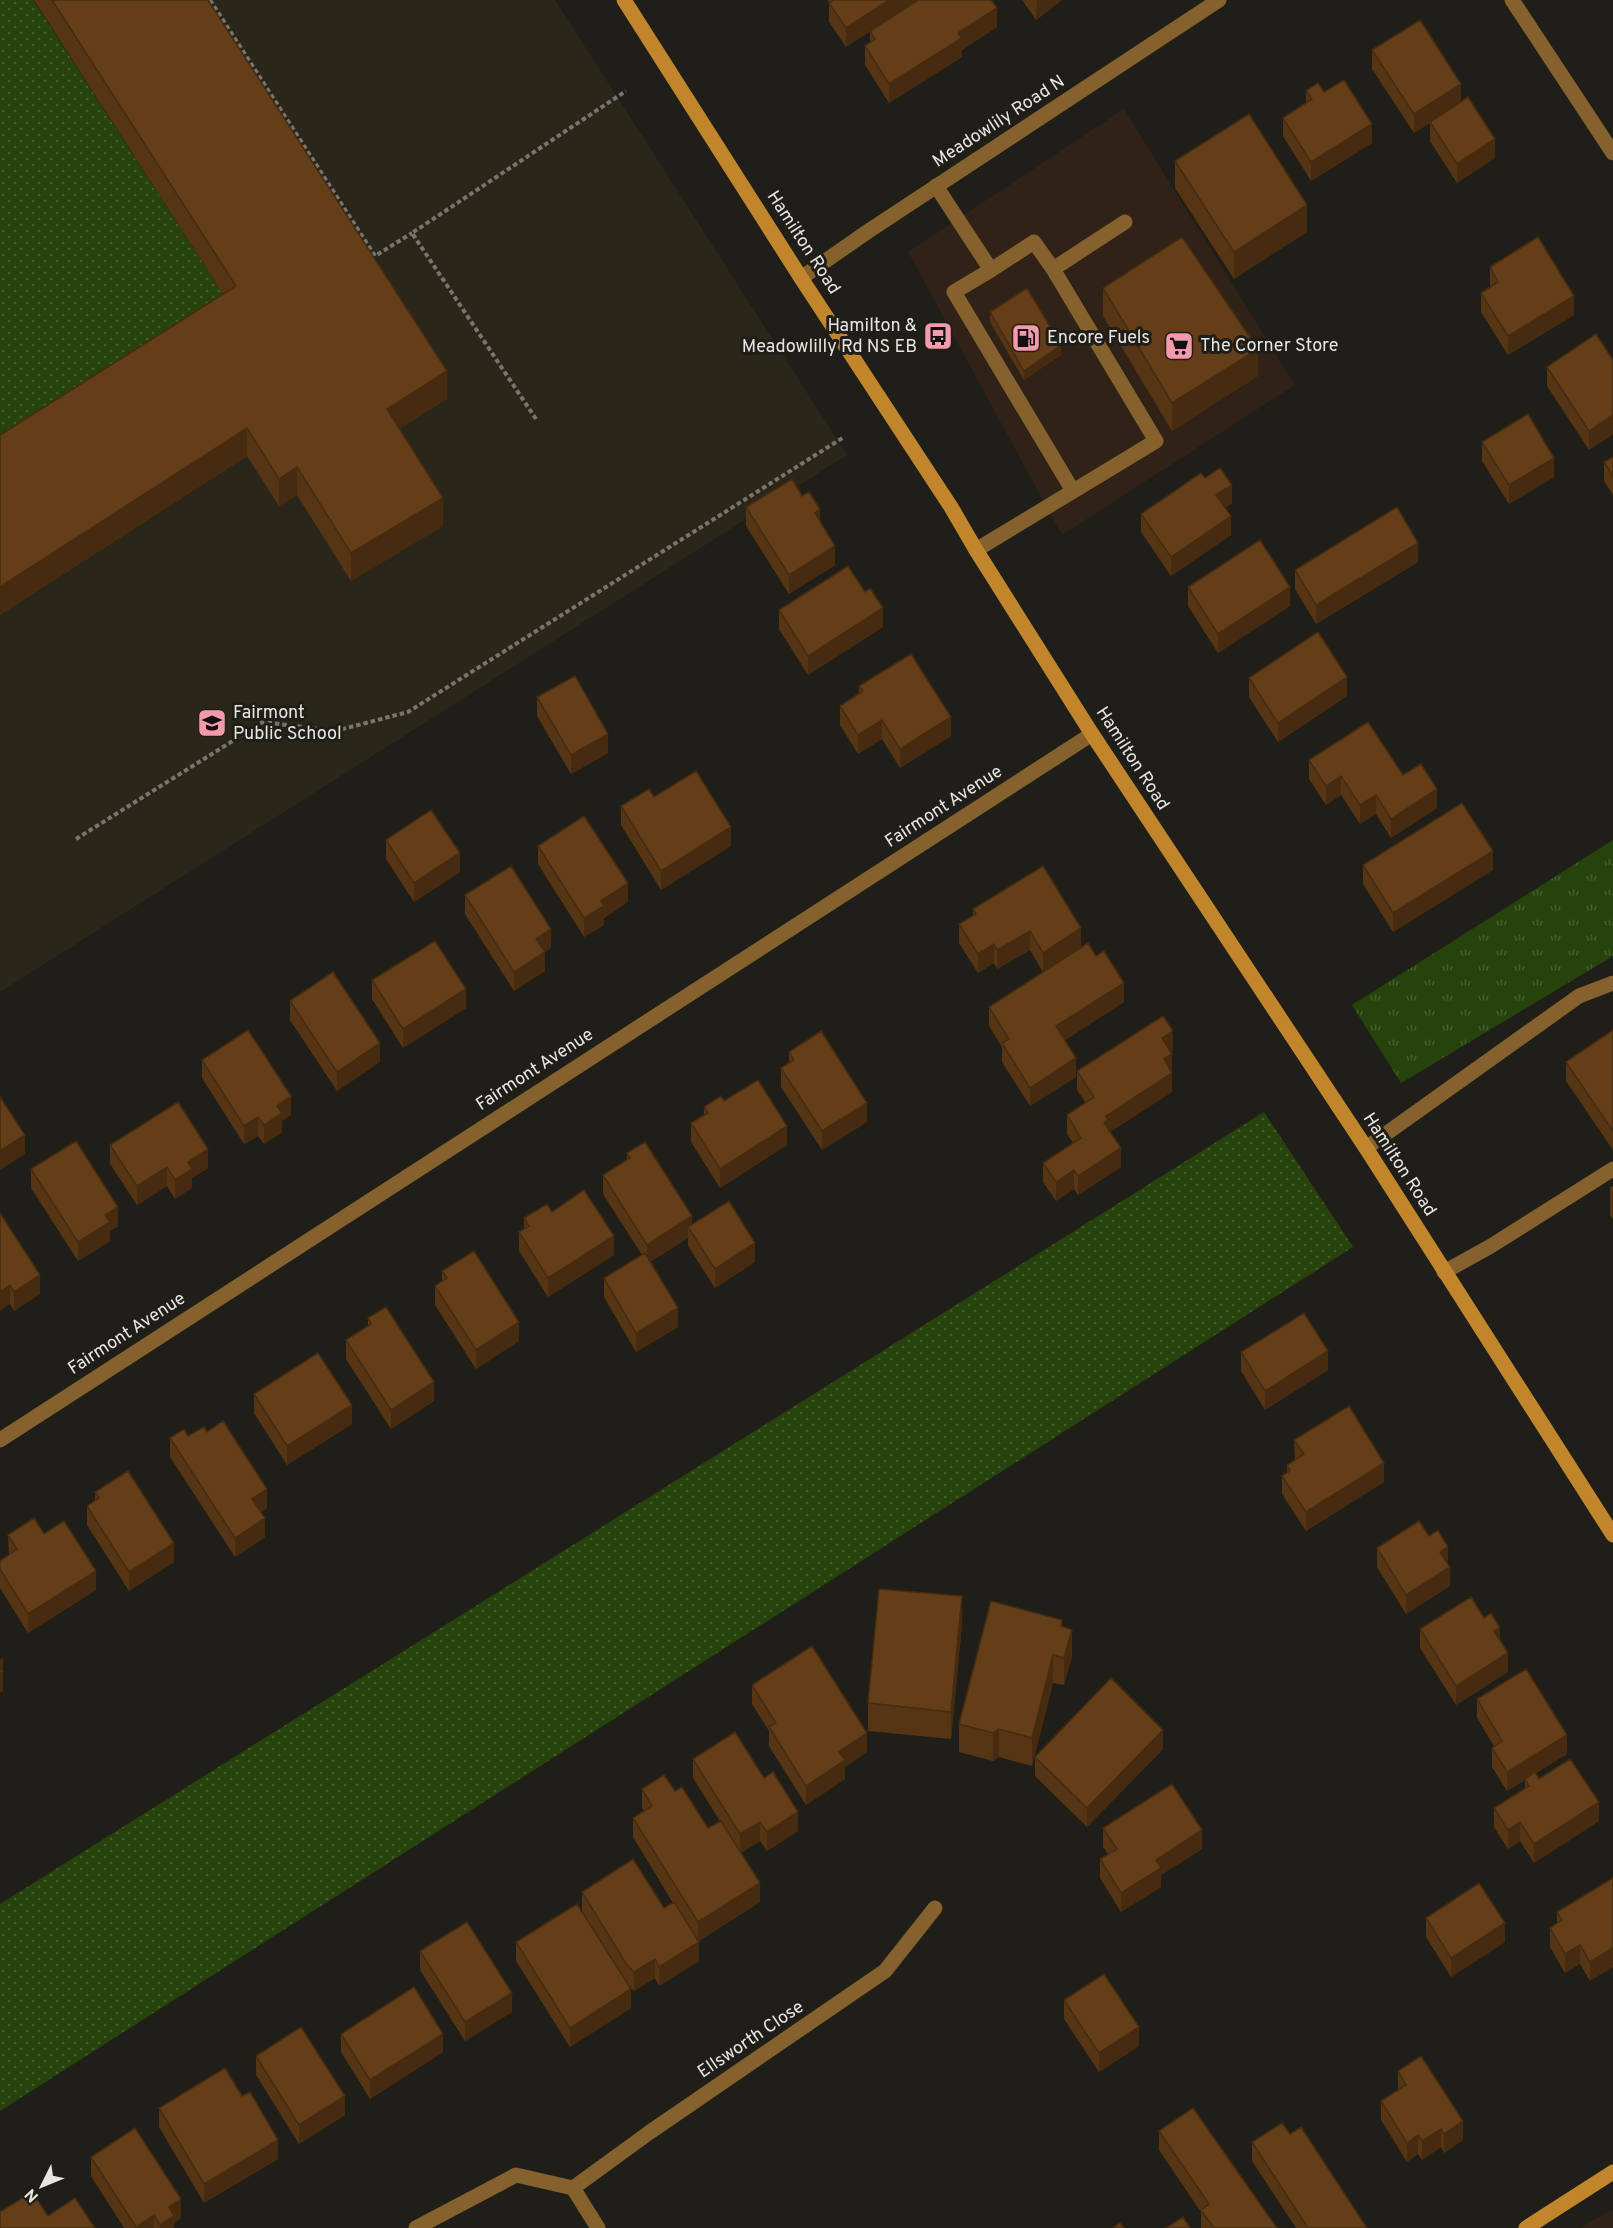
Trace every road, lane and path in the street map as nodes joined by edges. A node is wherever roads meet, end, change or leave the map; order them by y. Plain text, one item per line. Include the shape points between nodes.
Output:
1 (210, 0) edge
2 (624, 0) edge
3 (1219, 0) edge
4 (1512, 0) edge
5 (626, 91) dead end
6 (1613, 153) edge
7 (936, 186) junction
8 (1125, 222) dead end
9 (412, 233) junction
10 (1053, 269) junction
11 (991, 270) junction
12 (801, 278) junction
13 (536, 419) dead end
14 (844, 437) dead end
15 (1073, 491) junction
16 (976, 550) junction
17 (1092, 734) junction
18 (76, 839) dead end
19 (1613, 982) edge
20 (1366, 1148) junction
21 (1613, 1169) edge
22 (1444, 1272) junction
23 (0, 1440) edge
24 (1613, 1535) edge
25 (935, 1908) dead end
26 (1613, 2172) edge
27 (573, 2188) junction
28 (416, 2228) edge
29 (598, 2228) edge
30 (1526, 2228) edge

1 - 9 path via 375,256
2 - 12 main road, Hamilton Road
3 - 7 street, Meadowlily Road N
4 - 6 street
5 - 9 path
7 - 11 street
7 - 12 street, Meadowlily Road N
8 - 10 street
9 - 13 path
10 - 11 street via 1034,242
10 - 15 street via 1156,441
11 - 15 street via 954,292
12 - 16 main road, Hamilton Road
14 - 18 path via 408,712 335,731 263,722
15 - 16 street
16 - 17 main road, Hamilton Road
17 - 20 main road, Hamilton Road
17 - 23 street, Fairmont Avenue
19 - 20 street via 1579,996
20 - 22 main road, Hamilton Road
21 - 22 street
22 - 24 main road, Hamilton Road
25 - 27 street, Ellsworth Close via 885,1971
26 - 30 main road
27 - 28 street via 516,2175
27 - 29 street

